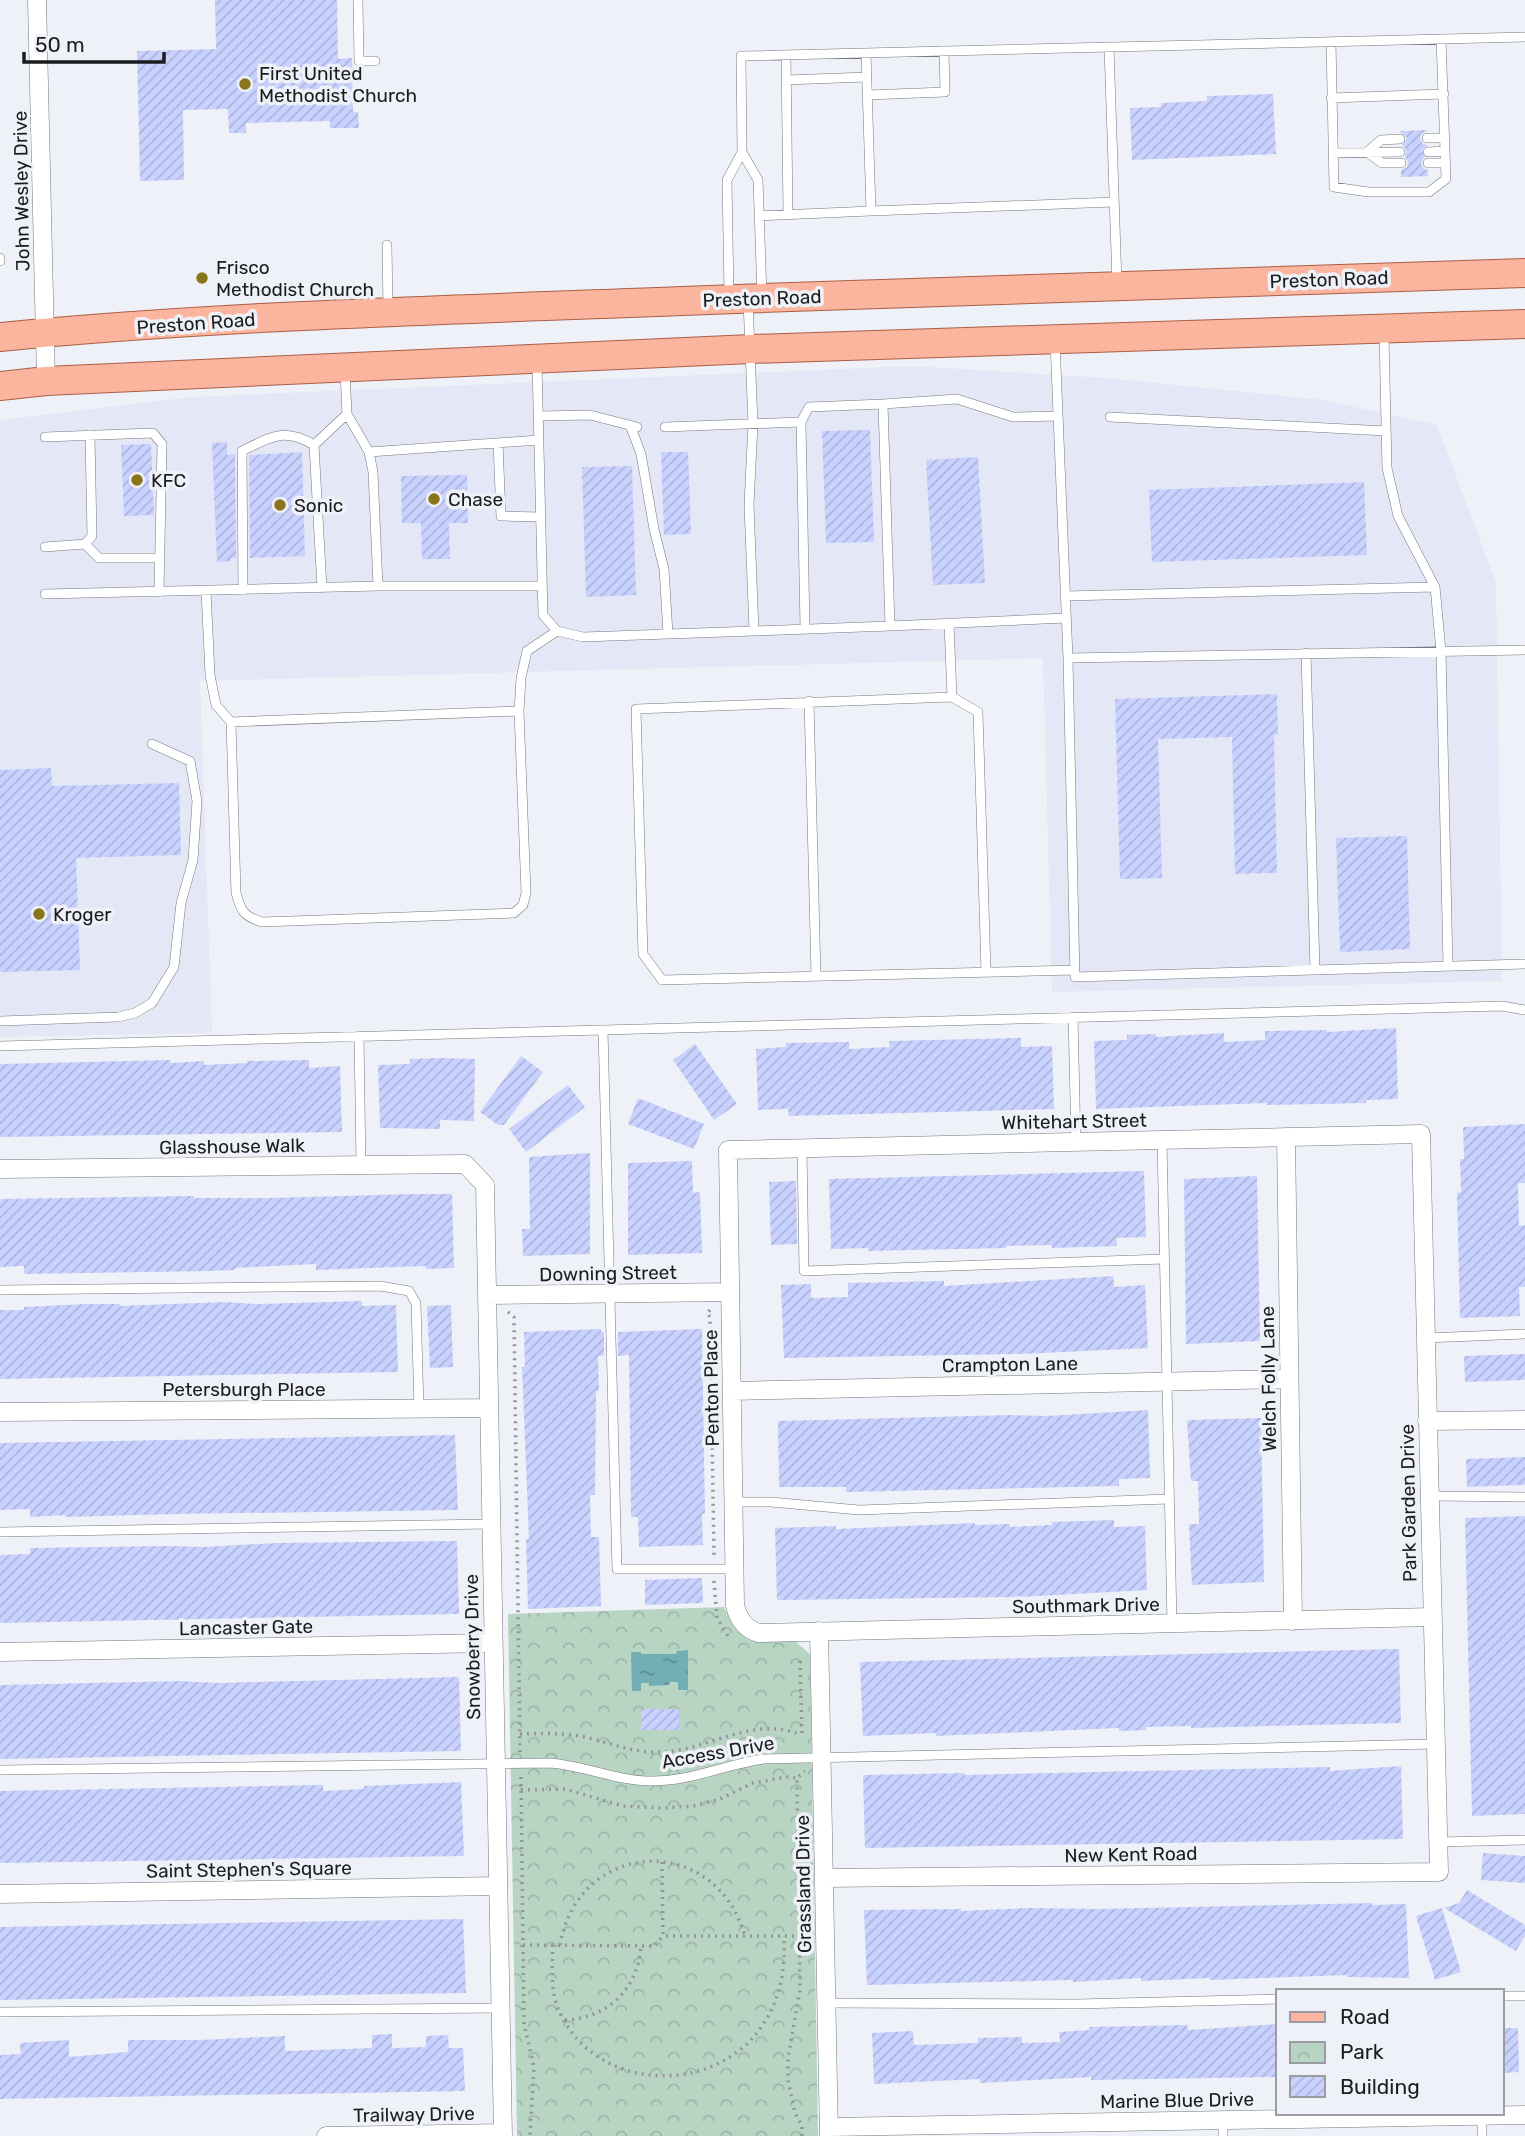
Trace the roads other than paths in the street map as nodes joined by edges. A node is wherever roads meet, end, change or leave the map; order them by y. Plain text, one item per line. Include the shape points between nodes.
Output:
1 (37, 0) edge
2 (358, 0) edge
3 (1525, 37) edge
4 (1441, 39) junction
5 (1331, 42) junction
6 (1109, 47) junction
7 (944, 51) junction
8 (866, 53) junction
9 (786, 55) junction
10 (375, 61) dead end
11 (867, 77) junction
12 (786, 80) junction
13 (1444, 94) junction
14 (868, 95) junction
15 (1331, 98) junction
16 (1427, 138) dead end
17 (1445, 138) junction
18 (1400, 139) dead end
19 (1445, 151) junction
20 (741, 152) junction
21 (1367, 152) junction
22 (1401, 152) dead end
23 (1428, 152) dead end
24 (1333, 153) junction
25 (1401, 163) dead end
26 (1428, 163) dead end
27 (1445, 163) junction
28 (1114, 202) junction
29 (871, 211) junction
30 (788, 214) junction
31 (759, 216) junction
32 (387, 245) dead end
33 (1525, 273) edge
34 (1117, 285) junction
35 (746, 299) junction
36 (388, 312) junction
37 (1525, 324) edge
38 (1384, 329) junction
39 (45, 333) junction
40 (0, 337) edge
41 (1055, 340) junction
42 (751, 349) junction
43 (537, 358) junction
44 (344, 366) junction
45 (46, 381) junction
46 (0, 386) edge
47 (883, 404) junction
48 (347, 414) junction
49 (538, 415) junction
50 (1058, 416) junction
51 (1110, 417) dead end
52 (801, 422) junction
53 (753, 424) junction
54 (665, 427) dead end
55 (1386, 431) junction
56 (90, 435) junction
57 (45, 437) dead end
58 (539, 440) junction
59 (498, 443) junction
60 (314, 445) junction
61 (369, 452) junction
62 (541, 517) junction
63 (85, 544) junction
64 (45, 547) dead end
65 (159, 558) junction
66 (378, 586) junction
67 (542, 586) junction
68 (1435, 587) junction
69 (322, 588) junction
70 (243, 590) junction
71 (206, 591) junction
72 (159, 592) junction
73 (45, 594) dead end
74 (1065, 596) junction
75 (1066, 618) junction
76 (950, 623) junction
77 (890, 626) junction
78 (805, 628) junction
79 (557, 631) junction
80 (754, 631) junction
81 (668, 634) junction
82 (1525, 649) edge
83 (1441, 650) junction
84 (1306, 653) junction
85 (1068, 658) junction
86 (952, 697) junction
87 (809, 701) junction
88 (519, 711) junction
89 (231, 722) junction
90 (152, 744) dead end
91 (1525, 964) edge
92 (1448, 966) junction
93 (1075, 970) junction
94 (1315, 970) junction
95 (986, 971) junction
96 (816, 976) junction
97 (1525, 1010) edge
98 (1073, 1017) junction
99 (0, 1021) edge
100 (603, 1030) junction
101 (359, 1036) junction
102 (0, 1046) edge
103 (1421, 1134) joint
104 (1286, 1137) junction
105 (1162, 1140) junction
106 (1076, 1142) junction
107 (802, 1148) junction
108 (728, 1150) joint
109 (465, 1164) joint
110 (361, 1165) junction
111 (0, 1169) edge
112 (1164, 1259) junction
113 (0, 1290) edge
114 (730, 1292) junction
115 (610, 1293) junction
116 (487, 1295) junction
117 (1525, 1334) edge
118 (1425, 1338) junction
119 (1289, 1379) junction
120 (1166, 1382) junction
121 (732, 1391) junction
122 (489, 1408) junction
123 (419, 1409) junction
124 (0, 1412) edge
125 (1525, 1420) edge
126 (1427, 1421) junction
127 (1429, 1496) junction
128 (1525, 1497) edge
129 (1169, 1499) junction
130 (733, 1503) junction
131 (491, 1524) junction
132 (0, 1532) edge
133 (734, 1569) junction
134 (1432, 1617) junction
135 (1293, 1621) junction
136 (744, 1624) joint
137 (1172, 1624) junction
138 (819, 1631) junction
139 (493, 1643) junction
140 (0, 1652) edge
141 (1436, 1744) junction
142 (822, 1756) junction
143 (496, 1764) junction
144 (0, 1770) edge
145 (1525, 1840) edge
146 (1438, 1842) junction
147 (1439, 1872) joint
148 (824, 1878) junction
149 (498, 1886) junction
150 (0, 1894) edge
151 (1504, 1996) edge
152 (1525, 1996) edge
153 (1276, 2000) edge
154 (827, 2003) junction
155 (500, 2008) junction
156 (0, 2012) edge
157 (1525, 2115) edge
158 (1482, 2116) junction
159 (1352, 2127) edge
160 (1223, 2128) edge
161 (1093, 2129) edge
162 (964, 2130) edge
163 (829, 2131) edge
164 (503, 2135) edge
165 (326, 2136) edge
166 (369, 2136) edge
167 (1482, 2136) edge

1 - 39 street, John Wesley Drive
2 - 10 lane via 359,61
3 - 4 lane
4 - 5 lane
4 - 13 lane
5 - 6 lane
5 - 15 lane
6 - 7 lane
6 - 28 lane
7 - 8 lane
7 - 14 lane via 945,92
8 - 9 lane
8 - 11 lane
9 - 12 lane
9 - 20 lane via 741,56
11 - 12 lane
11 - 14 lane
12 - 30 lane
13 - 15 lane
13 - 17 lane
14 - 29 lane
15 - 24 lane
16 - 17 lane
17 - 19 lane
18 - 21 lane via 1381,139
19 - 23 lane
19 - 27 lane
20 - 31 lane via 758,180
20 - 35 lane via 727,180
21 - 22 lane
21 - 24 lane
21 - 25 lane via 1381,163
24 - 27 lane via 1334,187 1367,192 1429,192 1446,179
26 - 27 lane
28 - 29 lane
28 - 34 lane
29 - 30 lane
30 - 31 lane
31 - 35 lane
32 - 36 lane
33 - 34 main road, Preston Road
34 - 35 main road, Preston Road
35 - 36 main road, Preston Road
35 - 42 lane
36 - 39 main road, Preston Road
37 - 38 main road
38 - 41 main road
38 - 55 lane
39 - 40 main road, Preston Road
39 - 45 street, John Wesley Drive
41 - 42 main road
41 - 50 lane
42 - 43 main road
42 - 53 lane
43 - 44 main road
43 - 49 lane
44 - 45 main road
44 - 48 lane
45 - 46 main road
47 - 50 lane via 957,399 1013,417
47 - 52 lane via 809,407
47 - 77 lane
48 - 60 lane
48 - 61 lane
49 - 58 lane
49 - 81 lane via 590,415 634,426 664,569
50 - 74 lane
51 - 55 lane
52 - 53 lane
52 - 78 lane
53 - 54 lane
53 - 80 lane via 749,505
55 - 68 lane via 1387,468 1398,516
56 - 57 lane
56 - 63 lane via 92,536
56 - 65 lane via 153,433 162,444
58 - 59 lane
58 - 62 lane
59 - 61 lane
59 - 62 lane via 501,516
60 - 69 lane
60 - 70 lane via 297,435 271,437 242,451
61 - 66 lane
62 - 67 lane
63 - 64 lane
63 - 65 lane via 99,558
65 - 72 lane
66 - 67 lane
66 - 69 lane
67 - 79 lane via 543,615
68 - 74 lane
68 - 83 lane
69 - 70 lane
70 - 71 lane
71 - 72 lane
71 - 89 lane via 210,675 216,705
72 - 73 lane
74 - 75 lane
75 - 76 lane
75 - 85 lane
76 - 77 lane
76 - 86 lane
77 - 78 lane
78 - 80 lane
79 - 81 lane via 583,637
79 - 88 lane via 527,651
80 - 81 lane
82 - 83 lane
83 - 84 lane
83 - 92 lane
84 - 85 lane
84 - 94 lane
85 - 93 lane
86 - 87 lane
86 - 95 lane via 978,712
87 - 96 lane
87 - 96 lane via 636,709 643,954 662,980
88 - 89 lane
88 - 89 lane via 526,892 523,905 514,913 501,914 252,919 241,911 236,893
90 - 99 lane via 190,761 197,802 194,860 181,903 174,967 152,1003 135,1013
91 - 92 lane
92 - 94 lane
93 - 94 lane via 1075,977
93 - 95 lane
95 - 96 lane
97 - 98 lane via 1502,1006
98 - 100 lane
98 - 106 lane
100 - 101 lane
100 - 115 lane
101 - 102 lane
101 - 110 lane
103 - 104 street, Whitehart Street
103 - 118 street, Park Garden Drive
104 - 105 street, Whitehart Street
104 - 119 street, Welch Folly Lane
105 - 106 street, Whitehart Street
105 - 112 lane
106 - 107 street, Whitehart Street
107 - 108 street, Whitehart Street
107 - 112 lane via 804,1271
108 - 114 street, Penton Place
109 - 110 street, Glasshouse Walk
109 - 116 street, Snowberry Drive via 485,1185
110 - 111 street, Glasshouse Walk
112 - 120 lane
113 - 123 lane via 401,1288 410,1291 416,1303
114 - 115 street, Downing Street
114 - 121 street, Penton Place
115 - 116 street, Downing Street
115 - 133 lane via 617,1569
116 - 122 street, Snowberry Drive
117 - 118 lane
118 - 126 street, Park Garden Drive
119 - 120 street, Crampton Lane
119 - 135 street, Welch Folly Lane
120 - 121 street, Crampton Lane
120 - 129 lane
121 - 130 street, Penton Place
122 - 123 street, Petersburgh Place
122 - 131 street, Snowberry Drive
123 - 124 street, Petersburgh Place
125 - 126 street
126 - 127 street, Park Garden Drive
127 - 128 lane
127 - 134 street, Park Garden Drive
129 - 130 lane via 859,1510
129 - 137 lane
130 - 133 street, Penton Place
131 - 132 lane
131 - 139 street, Snowberry Drive
133 - 136 street, Penton Place via 735,1605
134 - 135 street, Southmark Drive
134 - 141 street, Park Garden Drive
135 - 137 street, Southmark Drive
136 - 138 street, Southmark Drive via 760,1633
137 - 138 street, Southmark Drive
138 - 142 street, Grassland Drive
139 - 140 street, Lancaster Gate
139 - 143 street, Snowberry Drive
141 - 142 lane, Access Drive
141 - 146 street, Park Garden Drive
142 - 143 lane, Access Drive via 763,1759 662,1781 626,1779 551,1763
142 - 148 street, Grassland Drive
143 - 144 lane, Access Drive
143 - 149 street, Snowberry Drive
145 - 146 lane
146 - 147 street, Park Garden Drive
147 - 148 street, New Kent Road
148 - 154 street, Grassland Drive
149 - 150 street, Saint Stephen's Square
149 - 155 street, Snowberry Drive
151 - 152 lane
153 - 154 lane
154 - 163 street, Grassland Drive
155 - 156 lane
155 - 164 street, Snowberry Drive
157 - 158 street, Marine Blue Drive
158 - 159 street, Marine Blue Drive
158 - 167 lane
159 - 160 street, Marine Blue Drive
160 - 161 street, Marine Blue Drive
161 - 162 street, Marine Blue Drive
162 - 163 street, Marine Blue Drive
164 - 166 street, Trailway Drive
165 - 166 street, Trailway Drive

